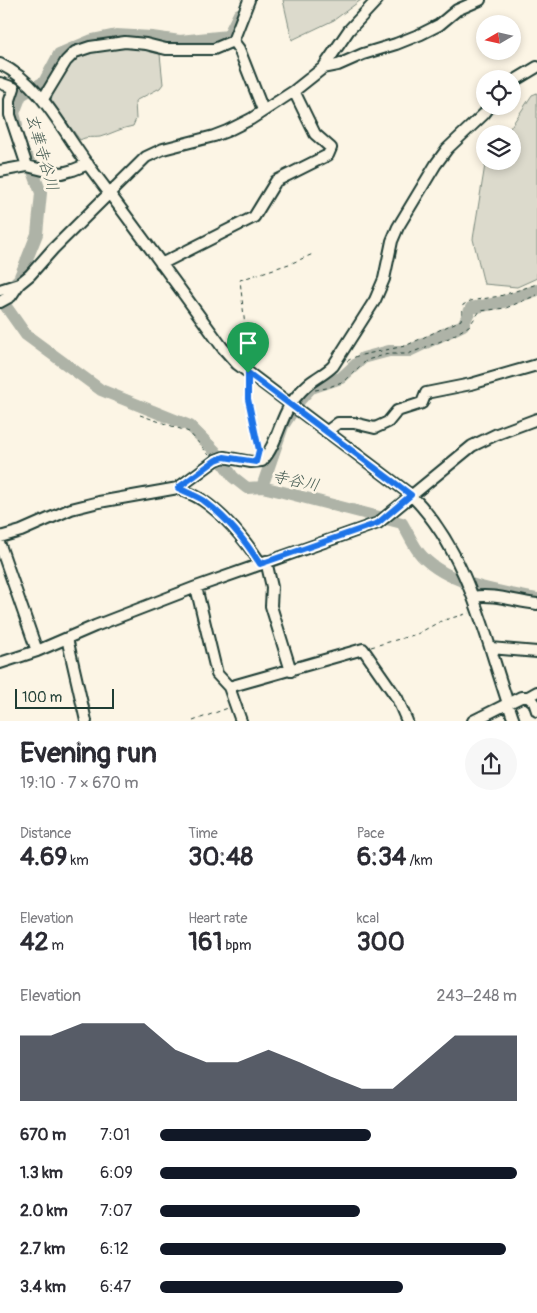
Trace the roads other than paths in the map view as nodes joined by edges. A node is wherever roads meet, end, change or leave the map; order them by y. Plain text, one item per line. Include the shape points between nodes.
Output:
1 (249, 0) edge
2 (377, 0) edge
3 (480, 0) edge
4 (233, 42) junction
5 (0, 64) edge
6 (537, 67) edge
7 (323, 68) junction
8 (521, 77) edge
9 (0, 83) edge
10 (294, 90) junction
11 (39, 96) junction
12 (263, 110) junction
13 (481, 115) edge
14 (88, 164) junction
15 (30, 166) junction
16 (0, 171) edge
17 (110, 194) junction
18 (161, 264) junction
19 (2, 295) edge
20 (537, 366) edge
21 (294, 407) junction
22 (537, 419) edge
23 (326, 432) junction
24 (178, 488) junction
25 (411, 495) junction
26 (0, 538) edge
27 (0, 544) edge
28 (263, 562) junction
29 (196, 587) junction
30 (471, 593) junction
31 (537, 604) edge
32 (67, 638) junction
33 (491, 648) junction
34 (37, 651) junction
35 (537, 652) edge
36 (0, 663) edge
37 (291, 670) junction
38 (229, 687) junction
39 (532, 695) edge
40 (508, 704) junction
41 (537, 711) edge
42 (86, 720) edge
43 (241, 720) edge
44 (407, 720) edge
45 (472, 720) edge
46 (514, 720) edge

1 - 4 street
2 - 7 street via 349,30
3 - 7 street via 457,10 421,34
4 - 11 street via 214,50 166,49 125,42 90,47 75,52
4 - 12 street
5 - 11 street via 16,72
6 - 8 street
7 - 10 street
9 - 15 street via 14,88 10,115
10 - 12 street
10 - 18 street via 315,134 331,148 328,155 276,181 254,217
11 - 14 street
12 - 17 street via 214,136 163,149 146,157
13 - 21 street via 436,164 398,227 384,279 374,300 333,366 313,380
14 - 15 street via 62,173
14 - 17 street
15 - 16 street
17 - 18 street
17 - 19 street via 19,284 11,296
18 - 21 street via 222,347 247,372
20 - 23 street via 426,393 422,404 396,411 388,422 375,428 338,423
21 - 23 street
21 - 24 street via 278,430 270,453 262,461 218,459
22 - 25 street via 472,446
23 - 25 street
24 - 26 street via 72,509
24 - 28 street via 202,500 225,520
25 - 28 street via 378,523
25 - 30 street via 427,510 450,544
27 - 34 street
28 - 29 street
28 - 37 street via 272,587 271,606
29 - 32 street
29 - 38 street via 217,674
30 - 31 street
30 - 33 street
32 - 34 street
32 - 42 street
33 - 35 street
33 - 40 street
34 - 36 street
37 - 38 street
37 - 44 street via 363,649 397,698
38 - 43 street
39 - 40 street
39 - 41 street
40 - 45 street
40 - 46 street

